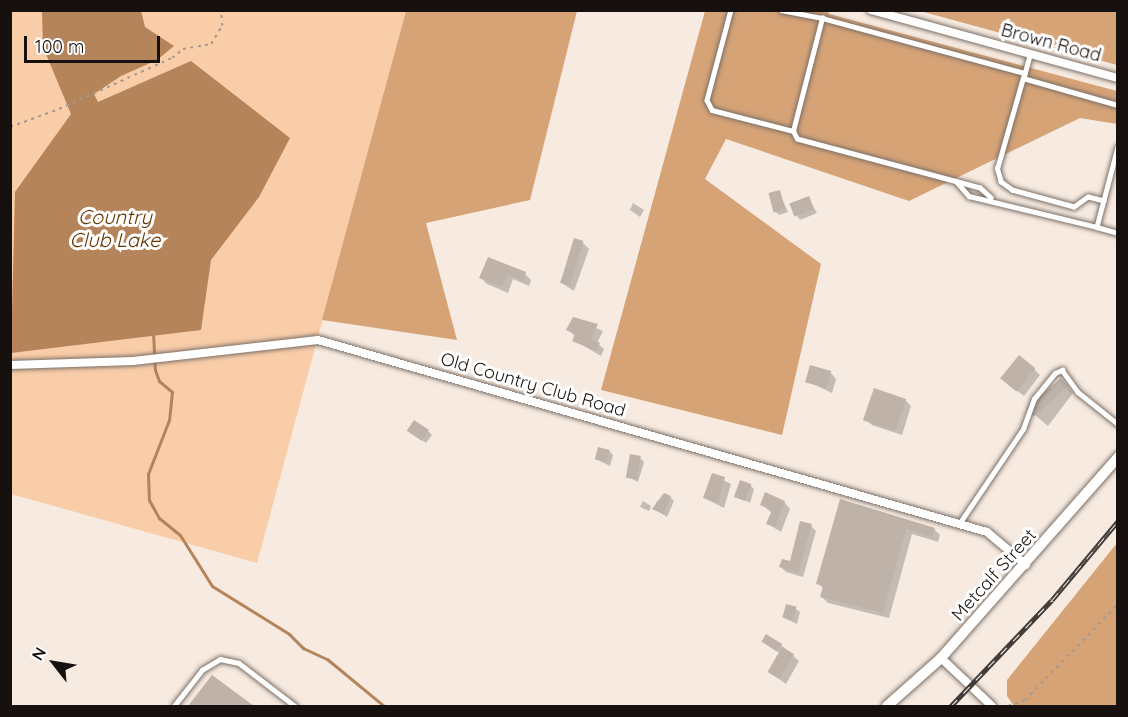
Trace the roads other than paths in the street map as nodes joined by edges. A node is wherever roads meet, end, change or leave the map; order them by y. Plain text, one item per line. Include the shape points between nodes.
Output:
1 (731, 10) edge
2 (781, 10) edge
3 (871, 10) edge
4 (822, 18) junction
5 (1030, 54) junction
6 (1024, 76) junction
7 (1118, 78) edge
8 (1118, 105) edge
9 (793, 131) junction
10 (1118, 147) edge
11 (956, 182) junction
12 (991, 198) junction
13 (1104, 201) junction
14 (1097, 227) junction
15 (1118, 233) edge
16 (10, 364) edge
17 (1118, 424) edge
18 (1118, 457) edge
19 (959, 524) junction
20 (1026, 565) junction
21 (940, 658) junction
22 (174, 706) edge
23 (295, 706) edge
24 (887, 706) edge
25 (992, 706) edge

1 - 9 lane via 707,100 712,110
2 - 4 lane
3 - 5 street, Brown Road
4 - 6 lane
4 - 9 lane
5 - 6 lane
5 - 7 street, Brown Road
6 - 8 lane
6 - 13 lane via 997,169 1001,182 1012,190 1074,207 1088,197
9 - 11 lane via 797,139
10 - 13 lane
11 - 12 lane via 980,188
11 - 12 lane via 969,196
12 - 14 lane
13 - 14 lane
14 - 15 lane
16 - 19 street, Old Country Club Road via 149,359 318,340
17 - 19 lane via 1078,392 1062,370 1055,374 1034,399 1023,429
18 - 20 street, Metcalf Street
19 - 20 street, Old Country Club Road via 987,532
20 - 21 street, Metcalf Street
21 - 24 street, Metcalf Street
21 - 25 street
22 - 23 lane via 202,670 220,659 239,663

